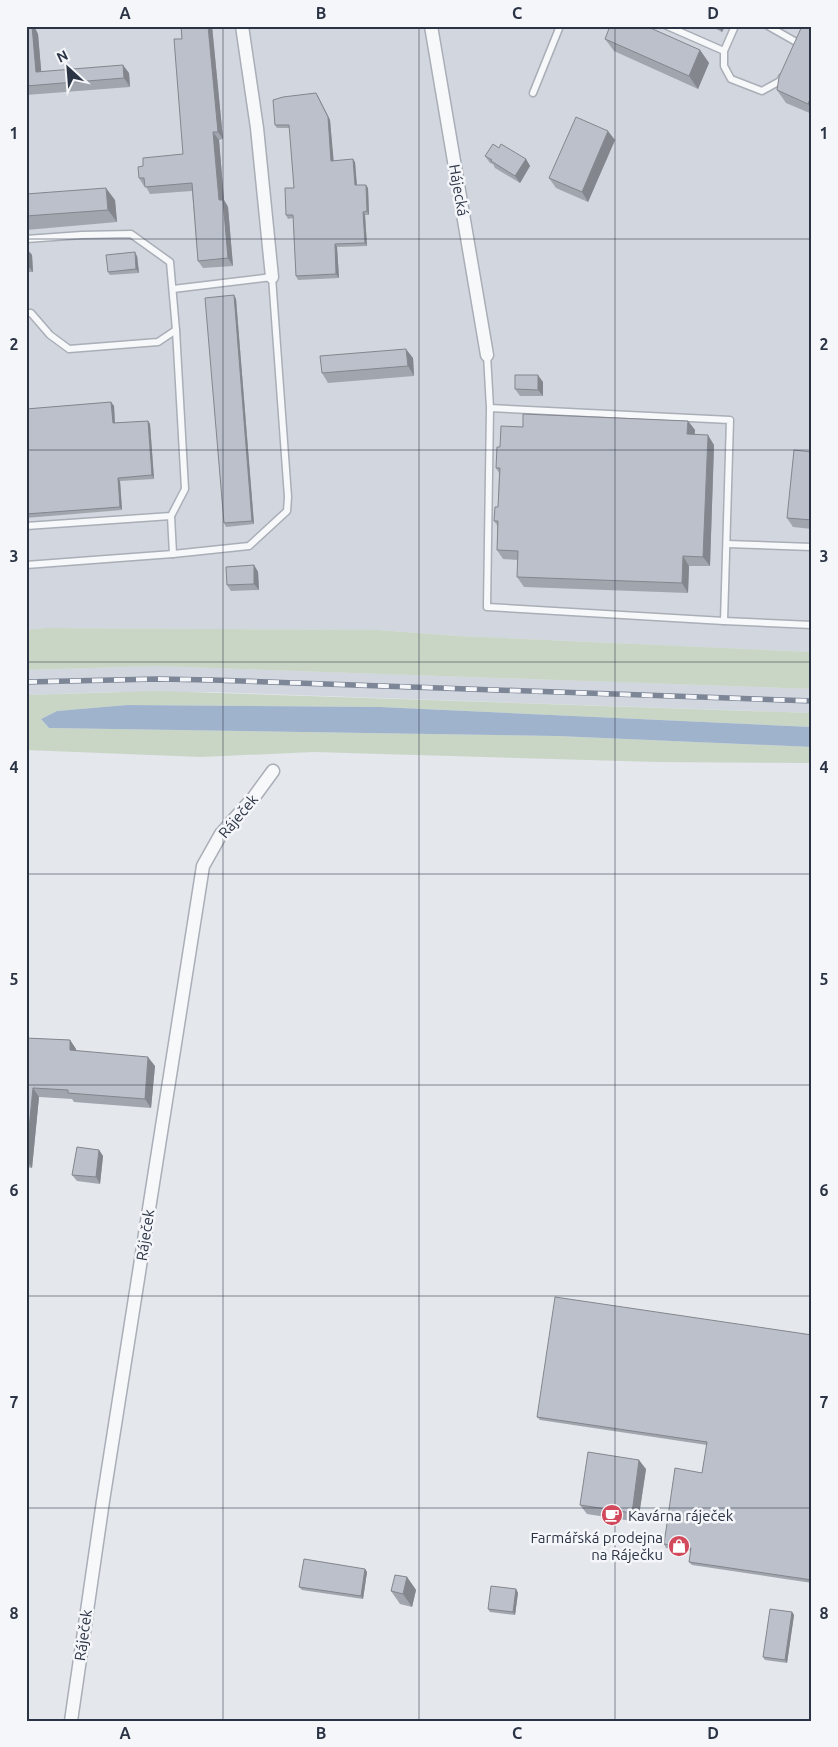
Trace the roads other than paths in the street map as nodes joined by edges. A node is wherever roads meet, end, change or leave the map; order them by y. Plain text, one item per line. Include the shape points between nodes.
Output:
1 (242, 26) edge
2 (431, 26) edge
3 (560, 26) edge
4 (667, 26) edge
5 (735, 26) edge
6 (768, 26) edge
7 (802, 35) edge
8 (798, 44) junction
9 (724, 51) junction
10 (794, 51) edge
11 (784, 74) edge
12 (533, 93) dead end
13 (26, 239) edge
14 (272, 277) junction
15 (173, 289) junction
16 (26, 313) edge
17 (176, 330) junction
18 (486, 355) joint
19 (490, 408) junction
20 (171, 516) junction
21 (26, 526) edge
22 (727, 544) junction
23 (812, 547) edge
24 (173, 554) junction
25 (26, 564) edge
26 (724, 621) junction
27 (812, 625) edge
28 (273, 771) dead end
29 (70, 1721) edge

1 - 14 street via 257,128
2 - 18 street, Hájecká
3 - 12 lane
4 - 9 lane
5 - 9 lane
6 - 8 lane
7 - 8 lane
8 - 10 lane
9 - 11 lane via 724,66 731,79 762,91 780,81
13 - 15 lane via 131,234 170,262
14 - 15 lane
14 - 24 lane via 287,511 249,546
15 - 17 lane
16 - 17 lane via 32,313 50,335 69,349 158,342
17 - 20 lane via 185,489
18 - 19 lane
19 - 22 lane via 730,420
19 - 26 lane via 487,607
20 - 21 lane
20 - 24 lane
22 - 23 lane
22 - 26 lane
24 - 25 lane
26 - 27 lane
28 - 29 street, Ráječek via 221,834 203,866

